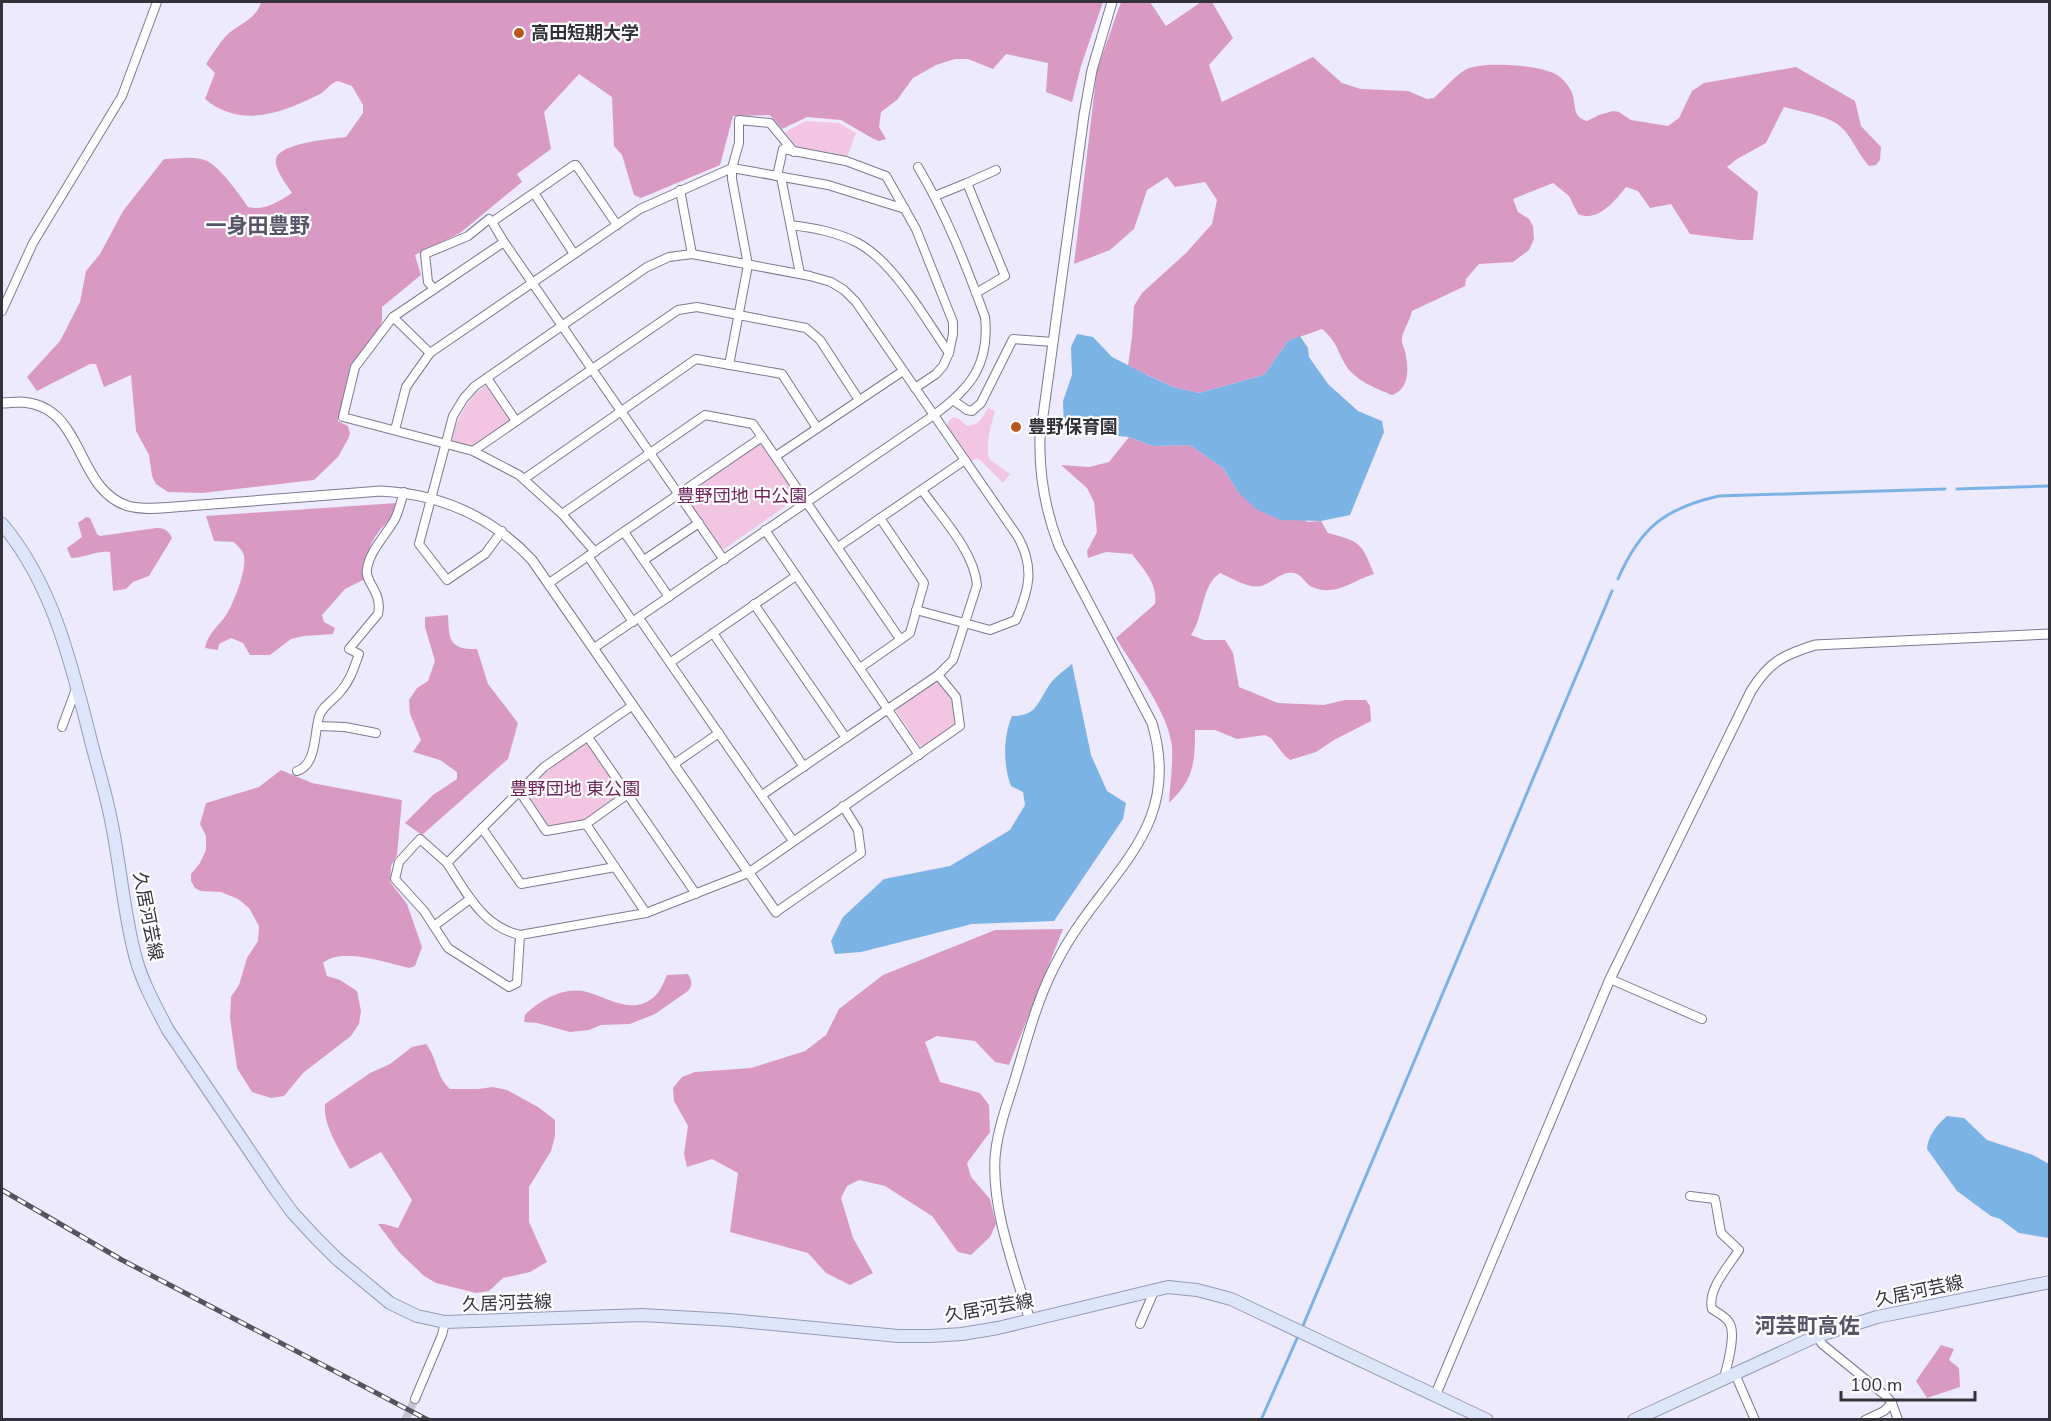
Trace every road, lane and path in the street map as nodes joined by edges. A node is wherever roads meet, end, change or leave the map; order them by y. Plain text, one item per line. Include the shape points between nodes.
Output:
1 (157, 2) edge
2 (1112, 2) edge
3 (794, 152) junction
4 (918, 167) dead end
5 (732, 168) junction
6 (996, 170) dead end
7 (779, 176) junction
8 (967, 183) junction
9 (680, 190) junction
10 (534, 193) junction
11 (935, 196) junction
12 (905, 209) junction
13 (492, 222) junction
14 (617, 225) junction
15 (791, 225) junction
16 (504, 242) junction
17 (574, 254) junction
18 (692, 254) junction
19 (748, 265) junction
20 (800, 274) junction
21 (533, 283) junction
22 (434, 289) junction
23 (976, 293) junction
24 (2, 311) edge
25 (738, 315) junction
26 (393, 317) junction
27 (563, 326) junction
28 (1053, 342) junction
29 (430, 353) junction
30 (949, 353) junction
31 (729, 365) junction
32 (592, 369) junction
33 (903, 371) junction
34 (487, 378) junction
35 (915, 388) junction
36 (860, 400) junction
37 (954, 401) junction
38 (2, 403) edge
39 (620, 411) junction
40 (934, 415) junction
41 (516, 421) junction
42 (817, 428) junction
43 (395, 430) junction
44 (762, 437) junction
45 (445, 444) junction
46 (473, 451) junction
47 (650, 453) junction
48 (776, 456) junction
49 (965, 460) junction
50 (524, 479) junction
51 (922, 490) junction
52 (404, 492) junction
53 (679, 495) junction
54 (431, 498) junction
55 (807, 502) junction
56 (562, 514) junction
57 (880, 518) junction
58 (699, 523) junction
59 (2, 524) edge
60 (765, 530) junction
61 (502, 531) junction
62 (624, 532) junction
63 (838, 547) junction
64 (591, 554) junction
65 (644, 560) junction
66 (724, 560) junction
67 (796, 576) junction
68 (549, 583) junction
69 (669, 597) junction
70 (754, 604) junction
71 (916, 610) junction
72 (636, 620) junction
73 (965, 623) junction
74 (713, 633) junction
75 (2049, 634) edge
76 (900, 639) junction
77 (594, 648) junction
78 (671, 662) junction
79 (860, 668) junction
80 (938, 675) junction
81 (77, 688) junction
82 (633, 705) junction
83 (888, 709) junction
84 (318, 726) junction
85 (62, 727) dead end
86 (376, 733) dead end
87 (719, 733) junction
88 (588, 736) junction
89 (846, 738) junction
90 (919, 755) junction
91 (674, 764) junction
92 (804, 767) junction
93 (297, 771) dead end
94 (520, 792) junction
95 (628, 794) junction
96 (762, 795) junction
97 (843, 806) junction
98 (586, 824) junction
99 (482, 828) junction
100 (793, 841) junction
101 (447, 863) junction
102 (615, 867) junction
103 (748, 873) junction
104 (696, 894) junction
105 (470, 899) junction
106 (776, 912) joint
107 (646, 913) junction
108 (434, 926) junction
109 (520, 935) junction
110 (1610, 979) junction
111 (1702, 1018) dead end
112 (1690, 1196) dead end
113 (2049, 1282) edge
114 (1155, 1289) junction
115 (1030, 1321) junction
116 (445, 1322) junction
117 (1140, 1324) dead end
118 (1817, 1336) junction
119 (1730, 1376) junction
120 (1435, 1396) junction
121 (415, 1399) tunnel mouth
122 (1892, 1403) junction
123 (1487, 1419) edge
124 (1634, 1419) edge
125 (1755, 1419) edge
126 (1865, 1419) edge
127 (1898, 1419) edge

1 - 24 street via 122,96 33,243
2 - 28 street via 1092,69 1084,115
3 - 5 street via 770,123 739,120 739,143
3 - 7 street via 783,149
3 - 12 street via 846,161 885,176
4 - 11 street
5 - 7 street
5 - 9 street
5 - 19 street
6 - 8 street
7 - 12 street via 828,184
7 - 15 street
8 - 11 street
8 - 23 street via 1005,276
9 - 14 street via 640,208
9 - 18 street
10 - 13 street
10 - 14 street via 576,165
10 - 17 street
11 - 23 street
12 - 30 street via 953,322
13 - 16 street
13 - 22 street via 489,219 468,236 425,254 428,282
14 - 17 street
15 - 20 street
15 - 30 street via 839,235 872,252 893,272
16 - 21 street
16 - 22 street
17 - 21 street
18 - 19 street
18 - 27 street via 669,257 647,267
19 - 20 street
19 - 25 street
20 - 33 street via 831,282 844,290
21 - 27 street
21 - 29 street
22 - 26 street
23 - 37 street via 985,317 984,354 968,386
25 - 31 street
25 - 32 street via 697,307 678,310
25 - 36 street via 806,328 814,333
26 - 29 street
26 - 43 street via 355,367 343,417
27 - 32 street
27 - 34 street
28 - 37 street via 1012,339 981,403 967,410
28 - 115 street via 1040,448 1045,504 1059,546 1152,723 1159,748 1160,776 1154,811 1142,838 1071,936 1042,991 998,1138 998,1209
29 - 43 street via 406,387
30 - 35 street via 936,374
31 - 39 street via 696,359
31 - 42 street via 782,374
32 - 39 street
32 - 41 street
33 - 35 street
33 - 36 street
34 - 41 street
34 - 45 street via 458,406
35 - 40 street
36 - 42 street
37 - 40 street
38 - 52 street via 21,402 52,413 69,431 100,487 133,507
39 - 47 street
39 - 50 street
40 - 49 street
40 - 55 street
41 - 46 street
42 - 48 street
43 - 45 street
44 - 47 street via 753,424 705,415
44 - 48 street
44 - 53 street
45 - 46 street
45 - 54 street
46 - 50 street
47 - 53 street
47 - 56 street
48 - 55 street
49 - 51 street
49 - 73 street via 1018,537 1029,576 1016,620 990,630
50 - 56 street
51 - 57 street
51 - 73 street via 974,565 977,585
52 - 54 street
52 - 84 street via 396,516 366,571 378,595 378,614 349,649 359,654 353,672 320,713
53 - 58 street
53 - 62 street
54 - 61 street via 472,512
54 - 61 street via 418,544 447,580 485,554
55 - 60 street
55 - 63 street
56 - 64 street
57 - 63 street
57 - 71 street via 924,583
58 - 65 street
58 - 66 street
59 - 81 main road, 久居河芸線 via 14,538 48,601
60 - 66 street
60 - 67 street
61 - 68 street
62 - 64 street
62 - 65 street
63 - 76 street
64 - 68 street
64 - 72 street
65 - 69 street
66 - 69 street
67 - 70 street
67 - 79 street
68 - 77 street
69 - 72 street
70 - 74 street
70 - 89 street
71 - 73 street
71 - 76 street via 910,633
72 - 77 street
72 - 78 street
73 - 80 street via 953,660
74 - 78 street
74 - 92 street
75 - 110 street via 1815,645 1788,654 1770,666 1751,691
76 - 79 street
77 - 82 street
78 - 87 street
79 - 83 street
80 - 83 street
80 - 90 street via 956,697 960,726
81 - 85 street
81 - 116 main road, 久居河芸線 via 112,822 137,962 168,1030 276,1190 315,1237 390,1303 417,1316
82 - 88 street
82 - 91 street
83 - 89 street
83 - 90 street
84 - 86 street
84 - 93 street via 307,764
87 - 91 street
87 - 96 street
88 - 94 street via 544,767
88 - 95 street
89 - 92 street
90 - 97 street
91 - 103 street
92 - 96 street
94 - 98 street via 546,831
94 - 99 street
95 - 98 street
95 - 104 street
96 - 100 street
97 - 100 street
97 - 106 street via 858,830 861,853
98 - 102 street
99 - 101 street
99 - 102 street via 521,884
100 - 103 street
101 - 105 street
101 - 108 street via 420,839 399,862 395,879
102 - 107 street
103 - 104 street
103 - 106 street
104 - 107 street
105 - 108 street
105 - 109 street via 492,923
107 - 109 street
108 - 109 street via 453,952 509,987 517,983
110 - 111 street
110 - 120 street
112 - 119 street via 1715,1199 1721,1233 1739,1250 1711,1300 1712,1309 1732,1328
113 - 118 main road, 久居河芸線 via 1877,1317
114 - 115 main road, 久居河芸線
114 - 117 street
114 - 120 main road, 久居河芸線 via 1208,1292 1231,1299
115 - 116 main road, 久居河芸線 via 962,1334 909,1336 642,1316
116 - 121 street
118 - 119 main road, 久居河芸線
118 - 122 street
119 - 124 main road, 久居河芸線
119 - 125 street
120 - 123 main road, 久居河芸線
122 - 126 street
122 - 127 street

